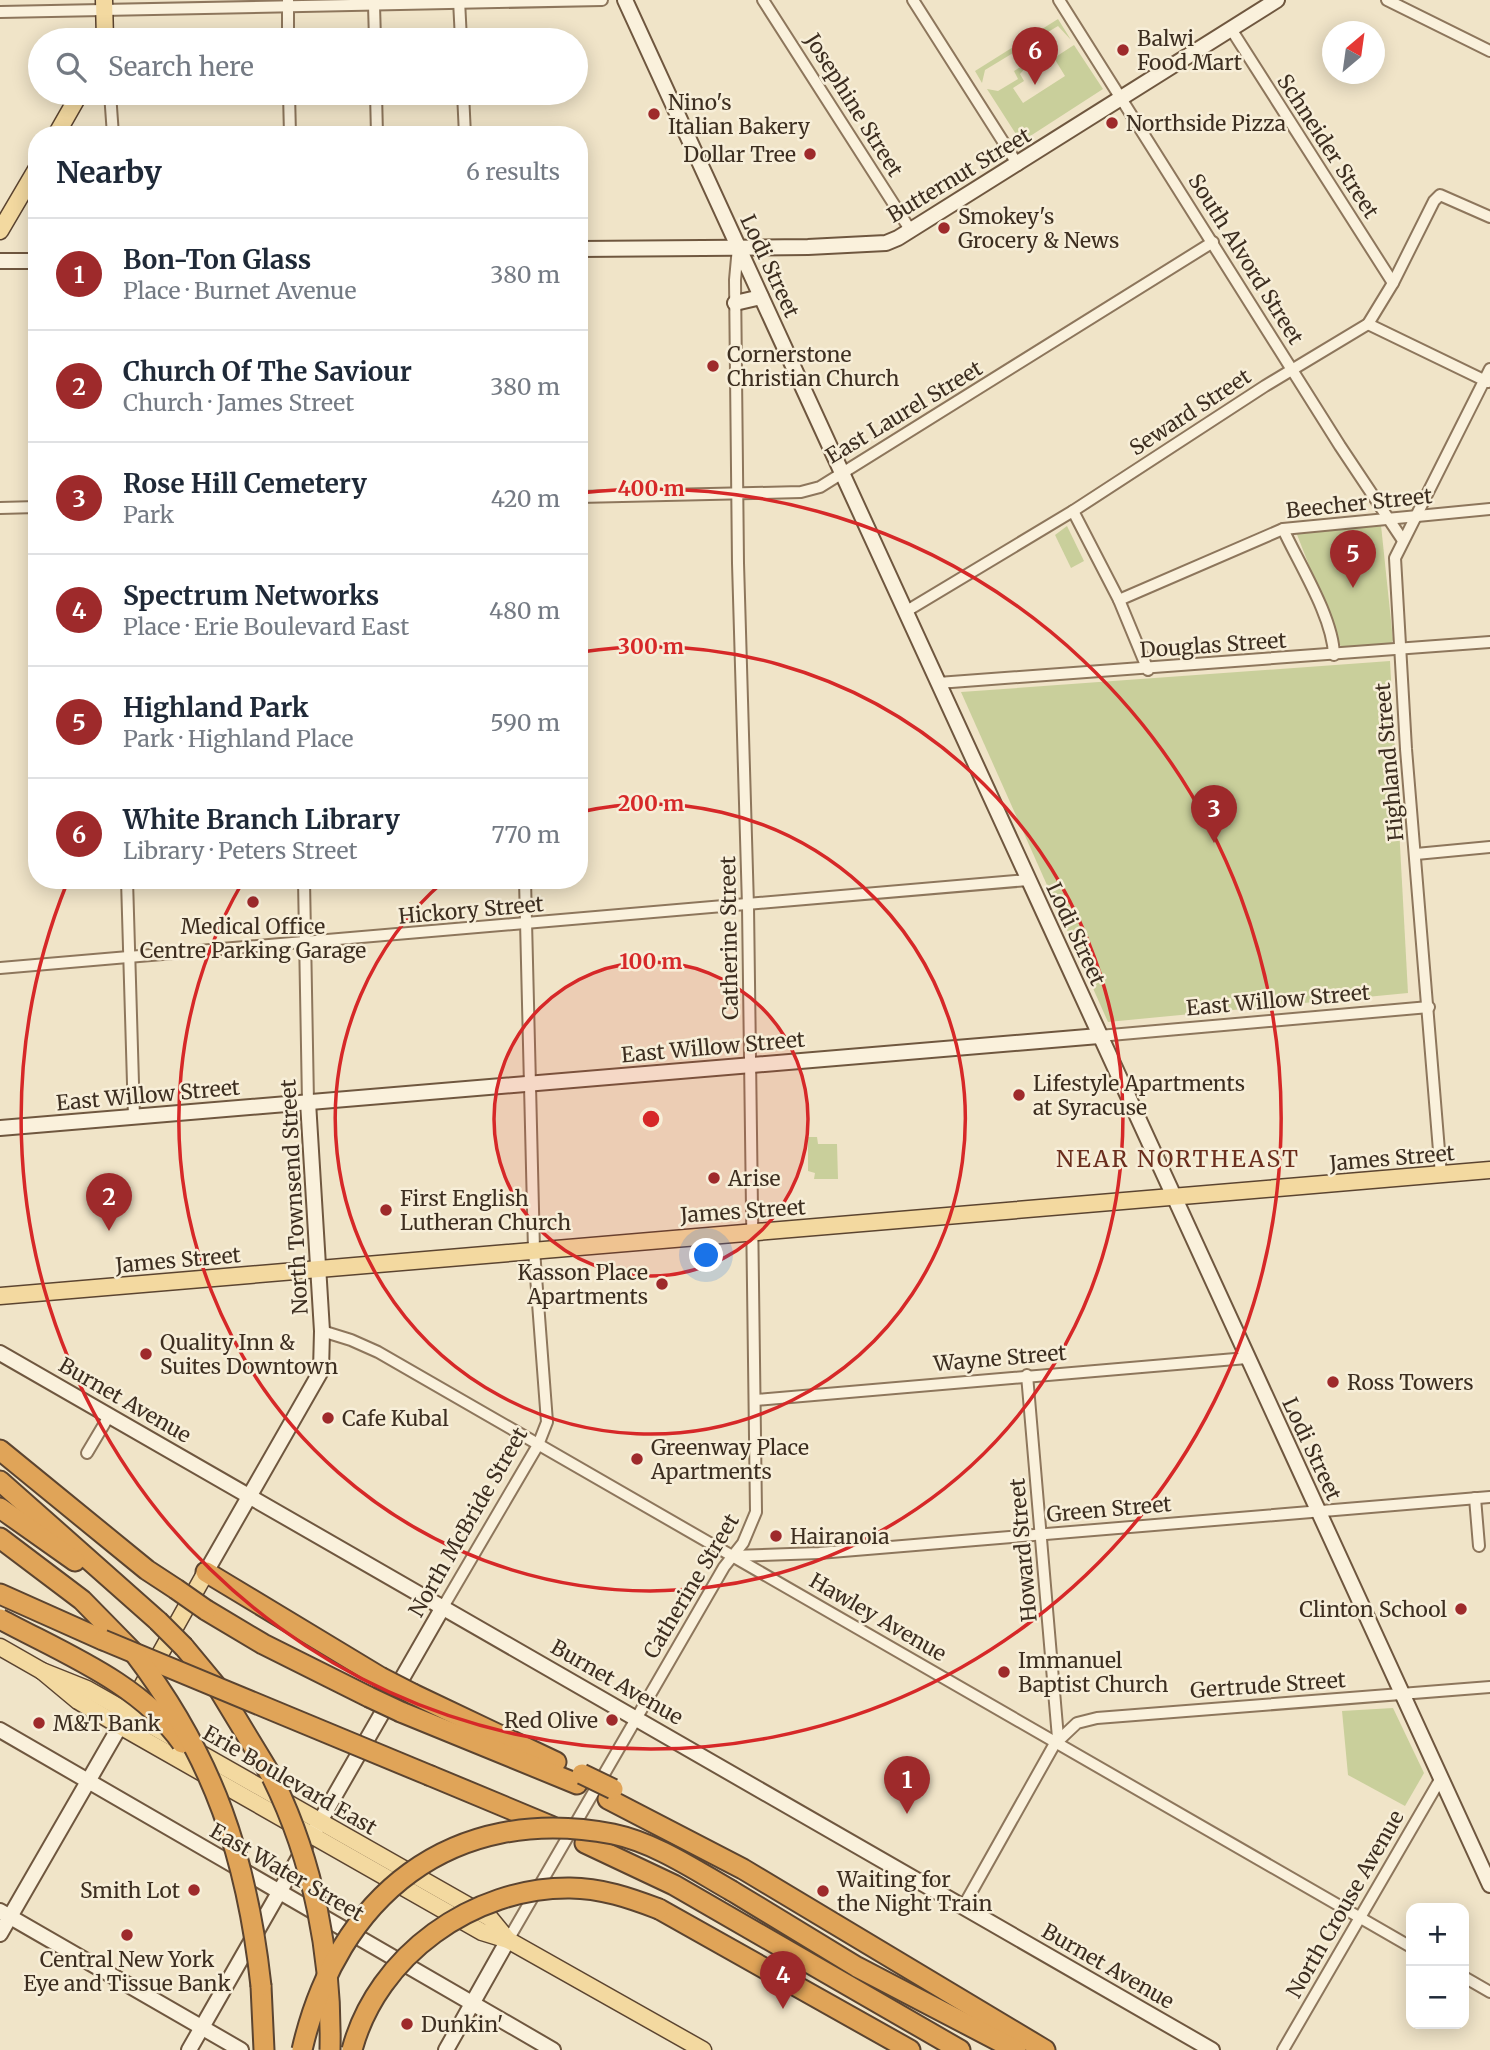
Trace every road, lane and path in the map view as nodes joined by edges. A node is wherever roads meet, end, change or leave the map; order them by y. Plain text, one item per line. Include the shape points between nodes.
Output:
1 (602, 0) edge
2 (625, 0) edge
3 (763, 0) edge
4 (913, 0) edge
5 (1059, 0) edge
6 (1277, 0) edge
7 (1387, 0) edge
8 (459, 1) edge
9 (288, 4) edge
10 (374, 5) junction
11 (104, 6) edge
12 (0, 12) edge
13 (104, 28) edge
14 (288, 28) edge
15 (375, 28) edge
16 (460, 28) edge
17 (1231, 29) junction
18 (1490, 51) edge
19 (1121, 99) junction
20 (73, 105) edge
21 (111, 105) edge
22 (289, 105) edge
23 (376, 105) edge
24 (464, 105) edge
25 (61, 126) edge
26 (112, 126) edge
27 (290, 126) edge
28 (377, 126) edge
29 (465, 126) edge
30 (1018, 165) junction
31 (28, 183) edge
32 (1490, 216) edge
33 (0, 231) edge
34 (911, 231) junction
35 (1213, 242) junction
36 (738, 247) junction
37 (588, 249) edge
38 (0, 261) edge
39 (28, 261) edge
40 (1393, 283) junction
41 (761, 297) junction
42 (735, 303) junction
43 (1368, 324) junction
44 (1490, 369) edge
45 (1293, 370) junction
46 (1487, 382) edge
47 (841, 473) junction
48 (737, 495) junction
49 (588, 497) edge
50 (0, 508) edge
51 (28, 508) edge
52 (1490, 509) edge
53 (1073, 511) junction
54 (1414, 517) junction
55 (1389, 519) junction
56 (1283, 529) junction
57 (1402, 539) junction
58 (1119, 600) junction
59 (905, 612) junction
60 (1490, 642) edge
61 (1400, 650) junction
62 (1334, 655) junction
63 (1148, 670) junction
64 (938, 683) junction
65 (1490, 847) edge
66 (1416, 854) junction
67 (1028, 880) junction
68 (127, 889) edge
69 (304, 889) edge
70 (525, 889) edge
71 (748, 906) junction
72 (526, 925) junction
73 (305, 942) junction
74 (129, 958) junction
75 (0, 968) edge
76 (1429, 1007) junction
77 (1099, 1036) junction
78 (751, 1065) junction
79 (528, 1083) junction
80 (309, 1102) junction
81 (134, 1117) junction
82 (0, 1128) edge
83 (1490, 1170) edge
84 (1441, 1175) junction
85 (1174, 1197) junction
86 (753, 1232) junction
87 (534, 1250) junction
88 (317, 1269) junction
89 (0, 1296) edge
90 (322, 1331) junction
91 (0, 1353) edge
92 (1247, 1358) junction
93 (1027, 1375) junction
94 (756, 1400) junction
95 (109, 1416) junction
96 (0, 1440) edge
97 (538, 1445) junction
98 (0, 1450) edge
99 (87, 1453) dead end
100 (0, 1481) edge
101 (43, 1487) junction
102 (251, 1496) junction
103 (1490, 1497) edge
104 (1475, 1498) junction
105 (0, 1508) edge
106 (1317, 1510) junction
107 (1042, 1534) junction
108 (0, 1538) edge
109 (1479, 1546) dead end
110 (732, 1556) junction
111 (206, 1572) junction
112 (0, 1592) edge
113 (443, 1606) junction
114 (0, 1619) edge
115 (158, 1621) junction
116 (0, 1647) edge
117 (1490, 1687) edge
118 (1402, 1694) junction
119 (636, 1717) junction
120 (124, 1719) junction
121 (0, 1730) edge
122 (1058, 1741) junction
123 (1441, 1778) junction
124 (580, 1779) junction
125 (88, 1781) junction
126 (219, 1799) junction
127 (316, 1827) junction
128 (1490, 1885) edge
129 (279, 1892) junction
130 (963, 1907) junction
131 (5, 1914) edge
132 (1360, 1917) junction
133 (0, 1934) edge
134 (508, 1940) junction
135 (1406, 1944) edge
136 (1469, 1980) edge
137 (1490, 1992) edge
138 (472, 2004) junction
139 (202, 2028) junction
140 (190, 2050) edge
141 (241, 2050) edge
142 (264, 2050) edge
143 (302, 2050) edge
144 (330, 2050) edge
145 (352, 2050) edge
146 (446, 2050) edge
147 (553, 2050) edge
148 (703, 2050) edge
149 (910, 2050) edge
150 (960, 2050) edge
151 (1016, 2050) edge
152 (1045, 2050) edge
153 (1212, 2050) edge
154 (1283, 2050) edge

1 - 8 street
2 - 36 street, Lodi Street
3 - 34 street, Josephine Street
4 - 30 street
5 - 19 street, South Alvord Street
6 - 17 street, Butternut Street
7 - 18 street
8 - 10 street
8 - 16 street
9 - 10 street
9 - 11 street
9 - 14 street
10 - 15 street
11 - 12 street
11 - 13 main road
17 - 19 street, Butternut Street
17 - 40 street, Schneider Street
19 - 30 street, Butternut Street
19 - 35 street, South Alvord Street
20 - 25 main road
21 - 26 street
22 - 27 street
23 - 28 street
24 - 29 street
30 - 34 street, Butternut Street
31 - 33 main road
32 - 40 street, Seward Street via 1444,195 1434,201
34 - 36 street, Butternut Street via 886,243
35 - 45 street, South Alvord Street
35 - 47 street, East Laurel Street
36 - 37 street, Butternut Street
36 - 41 street, Lodi Street
36 - 42 street, Catherine Street
38 - 39 street
40 - 43 street, Seward Street
41 - 42 street
41 - 47 street, Lodi Street
42 - 48 street, Catherine Street
43 - 45 street, Seward Street
43 - 46 street
44 - 46 street, Highland Street
45 - 53 street, Seward Street
45 - 55 street, South Alvord Street
46 - 54 street, Highland Street
47 - 48 street, East Laurel Street via 820,487 801,492
47 - 59 street, Lodi Street
48 - 49 street, East Laurel Street
48 - 71 street, Catherine Street
50 - 51 street
52 - 54 street, Beecher Street
53 - 58 street
53 - 59 street, Seward Street
54 - 55 street, Beecher Street
54 - 57 street, Highland Street
55 - 56 street, Beecher Street
55 - 57 street, South Alvord Street
56 - 58 street, Beecher Street
56 - 62 street via 1325,618
57 - 61 street, Highland Street via 1394,568
58 - 63 street
59 - 64 street, Lodi Street
60 - 61 street, Douglas Street
61 - 62 street, Douglas Street
61 - 66 street, Highland Street
62 - 63 street, Douglas Street
63 - 64 street, Douglas Street
64 - 67 street, Lodi Street
65 - 66 street
66 - 76 street, Highland Street
67 - 71 street, Hickory Street
67 - 77 street, Lodi Street
68 - 74 street
69 - 73 street, North Townsend Street
70 - 72 street, North McBride Street
71 - 72 street, Hickory Street
71 - 78 street, Catherine Street
72 - 73 street, Hickory Street
72 - 79 street, North McBride Street
73 - 74 street, Hickory Street
73 - 80 street, North Townsend Street
74 - 75 street, Hickory Street
74 - 81 street
76 - 77 street, East Willow Street
76 - 84 street, Highland Street
77 - 78 street, East Willow Street
77 - 85 street, Lodi Street
78 - 79 street, East Willow Street
78 - 86 street, Catherine Street
79 - 80 street, East Willow Street
79 - 87 street, North McBride Street
80 - 81 street, East Willow Street
80 - 88 street, North Townsend Street
81 - 82 street, East Willow Street
83 - 84 main road, James Street
84 - 85 main road, James Street
85 - 86 main road, James Street
85 - 92 street, Lodi Street
86 - 87 main road, James Street
86 - 94 street, Catherine Street
87 - 88 main road, James Street
87 - 97 street, North McBride Street via 547,1409
88 - 89 main road, James Street
88 - 90 street, North Townsend Street
90 - 97 street, Hawley Avenue via 378,1352
90 - 102 street, North Townsend Street via 321,1371
91 - 95 street, Burnet Avenue
92 - 93 street, Wayne Street
92 - 106 street, Lodi Street
93 - 94 street, Wayne Street
93 - 107 street, Howard Street
94 - 110 street, Catherine Street via 756,1512
95 - 99 street
95 - 102 street, Burnet Avenue
96 - 101 highway
97 - 110 street, Hawley Avenue
97 - 113 street, North McBride Street
98 - 101 highway
100 - 115 highway
101 - 124 highway, bridge via 147,1570 263,1644 401,1712
102 - 111 street, North Townsend Street
102 - 113 street, Burnet Avenue
103 - 104 street, Green Street
104 - 106 street, Green Street
104 - 109 street
105 - 115 highway
106 - 107 street, Green Street
106 - 118 street, Lodi Street
107 - 110 street, Green Street
107 - 122 street, Howard Street
108 - 126 highway, bridge via 82,1600 135,1654 189,1734
110 - 119 street, Catherine Street
110 - 122 street, Hawley Avenue
111 - 120 main road, North Townsend Street
111 - 124 highway, bridge via 380,1677
112 - 150 highway, bridge via 551,1826 674,1885
113 - 119 street, Burnet Avenue
113 - 127 street, North McBride Street
114 - 126 highway, bridge via 105,1676 152,1709 173,1729
115 - 144 highway, bridge via 218,1688 272,1777 298,1838 315,1898 330,1996
116 - 120 main road, Erie Boulevard East via 42,1671 78,1701
117 - 118 street, Gertrude Street
118 - 122 street, Gertrude Street via 1097,1718 1077,1723
118 - 123 street, Lodi Street
119 - 130 street, Burnet Avenue
119 - 134 street, Catherine Street
120 - 125 street
120 - 127 main road, Erie Boulevard East
121 - 125 street, East Water Street
122 - 130 street
122 - 132 street, Hawley Avenue
123 - 128 street, Lodi Street
123 - 132 street, North Crouse Avenue
124 - 152 highway via 743,1869
125 - 129 street, East Water Street
125 - 131 street
126 - 142 highway, bridge via 242,1867 253,1919
127 - 129 street, North McBride Street
127 - 134 main road, Erie Boulevard East via 490,1918
129 - 138 street, East Water Street
129 - 139 street, North McBride Street
130 - 153 street, Burnet Avenue
131 - 133 street
131 - 139 street
132 - 135 street, Hawley Avenue
132 - 154 street, North Crouse Avenue
134 - 138 street
134 - 148 main road, Erie Boulevard East
136 - 137 street
138 - 146 street
138 - 147 street, East Water Street
139 - 140 street, North McBride Street
139 - 141 street
143 - 151 highway, bridge via 320,1989 359,1922 414,1870 473,1839 547,1827 613,1834 667,1855 857,1967
145 - 149 highway, bridge via 376,1996 403,1959 439,1930 516,1894 571,1888 617,1895 659,1909

